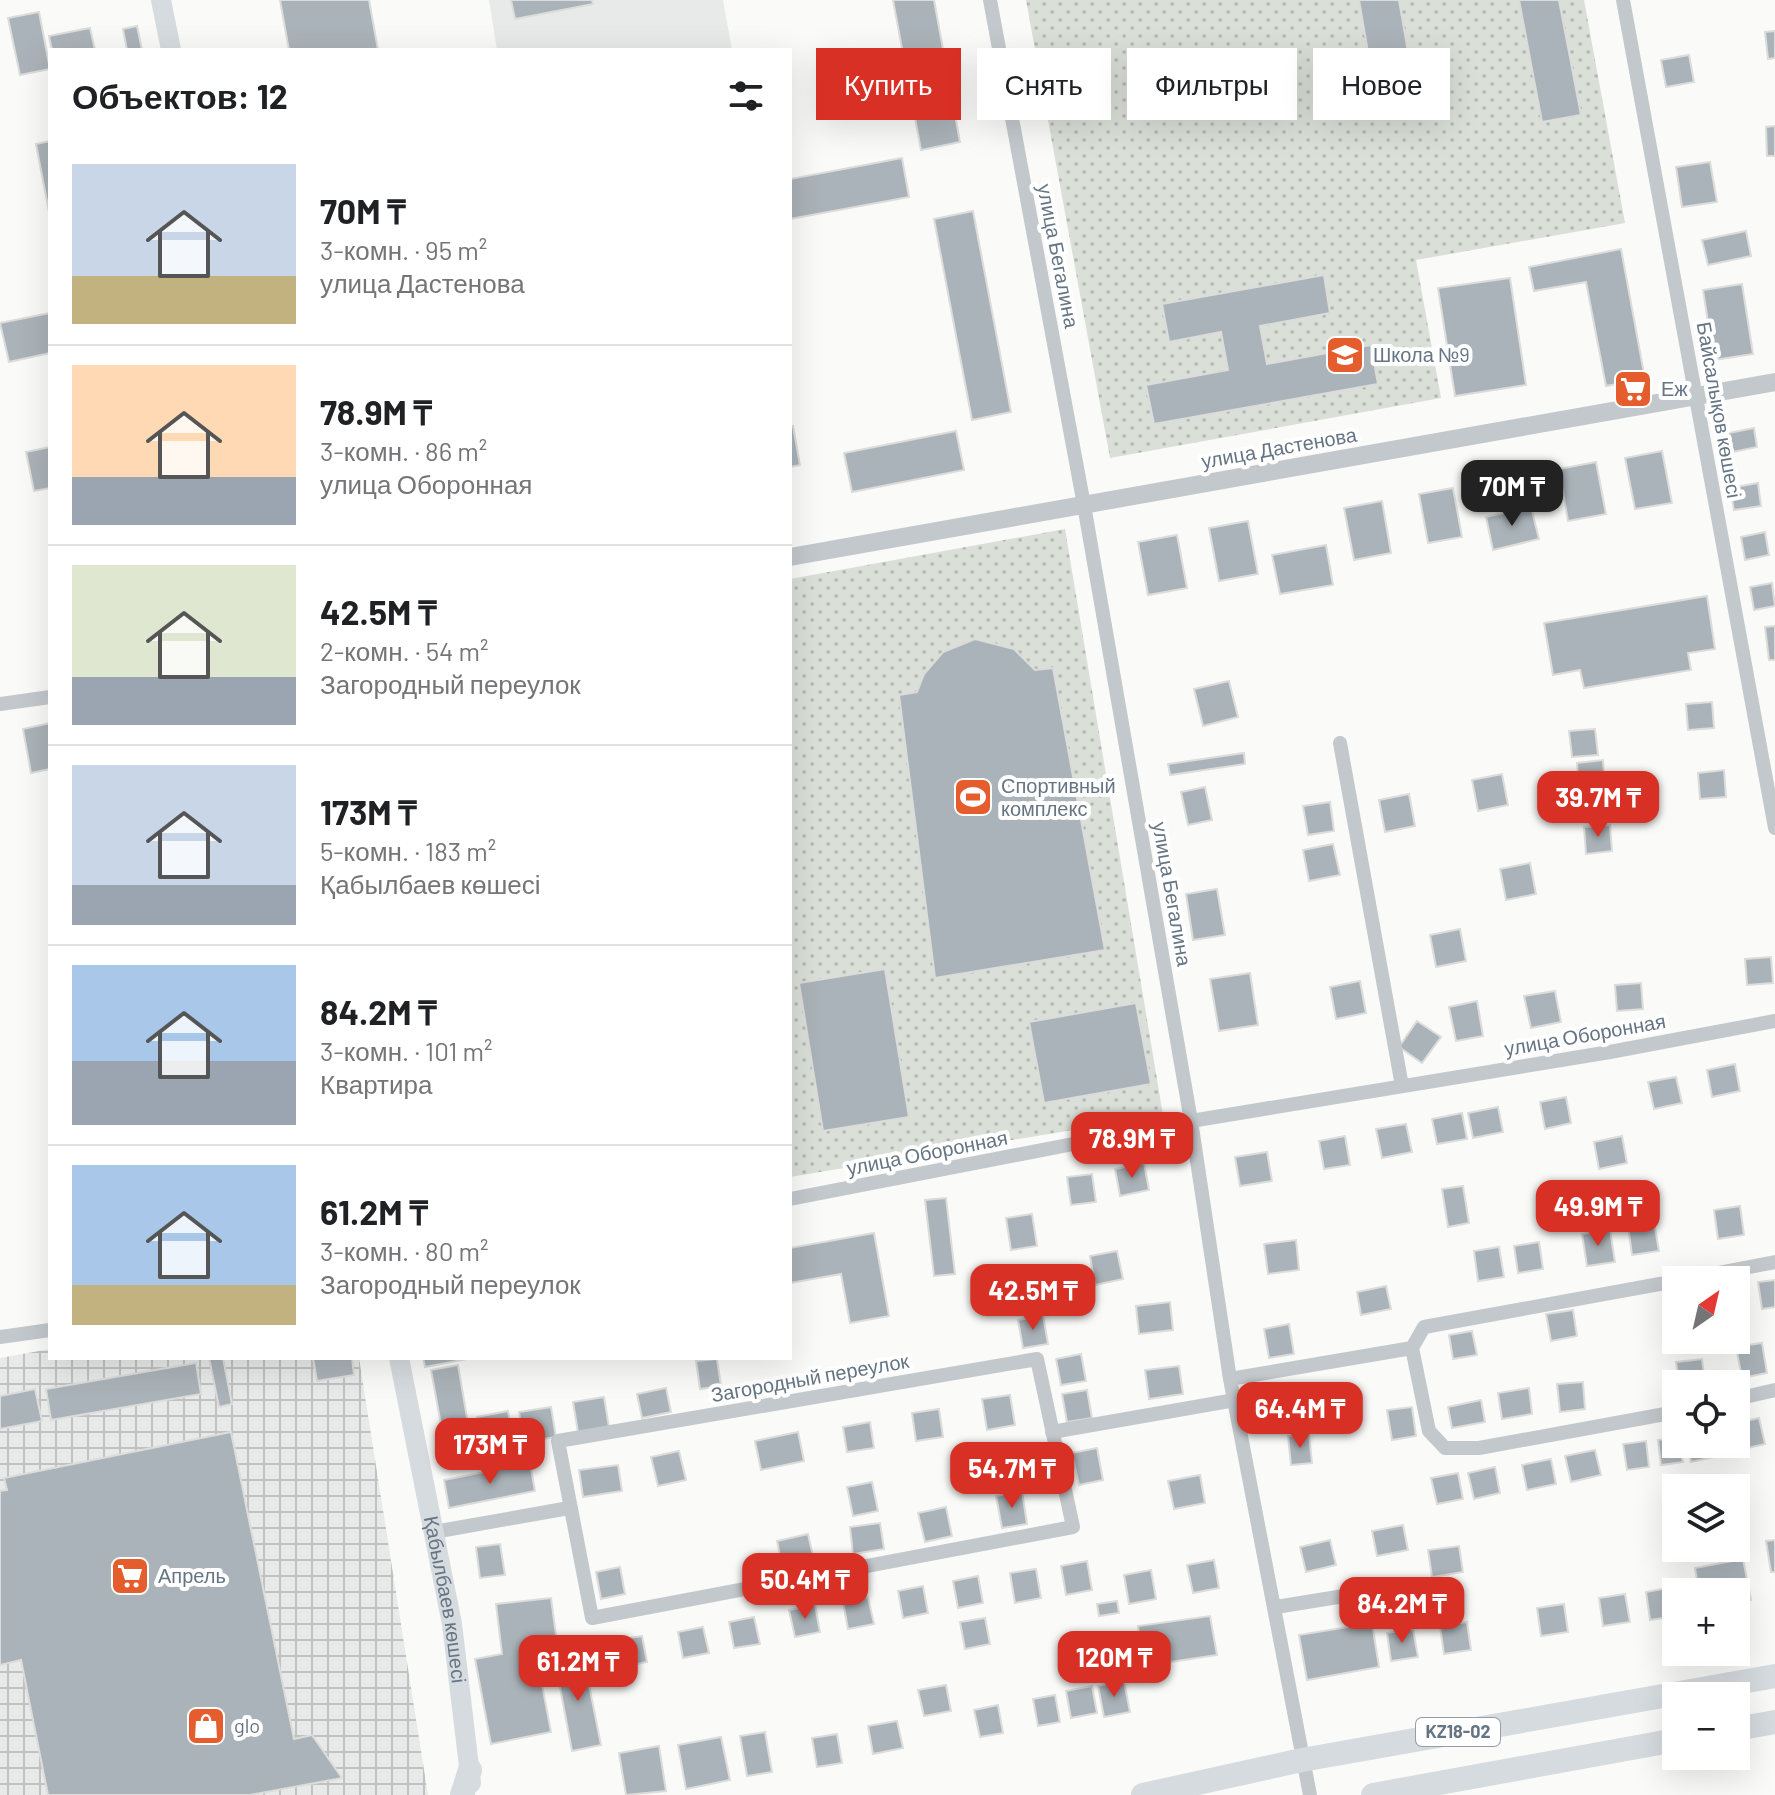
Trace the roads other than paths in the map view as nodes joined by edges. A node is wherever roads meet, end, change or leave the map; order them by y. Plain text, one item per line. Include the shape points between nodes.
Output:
1 (161, 0) edge
2 (990, 0) edge
3 (1623, 0) edge
4 (171, 48) edge
5 (1775, 382) edge
6 (1696, 397) junction
7 (1084, 505) junction
8 (792, 557) edge
9 (48, 697) edge
10 (0, 704) edge
11 (1340, 743) dead end
12 (1775, 828) edge
13 (1775, 1021) edge
14 (1402, 1086) junction
15 (1191, 1121) junction
16 (792, 1199) edge
17 (1775, 1262) edge
18 (1750, 1267) edge
19 (1662, 1284) edge
20 (48, 1330) edge
21 (0, 1337) edge
22 (1412, 1348) junction
23 (399, 1360) edge
24 (1230, 1379) junction
25 (1775, 1390) edge
26 (1750, 1396) edge
27 (1235, 1400) junction
28 (1662, 1415) edge
29 (1052, 1432) junction
30 (569, 1508) junction
31 (434, 1532) junction
32 (1418, 1584) dead end
33 (1276, 1607) junction
34 (1775, 1676) edge
35 (1775, 1722) edge
36 (1750, 1726) edge
37 (1662, 1743) edge
38 (1302, 1760) junction
39 (470, 1770) junction
40 (462, 1795) edge
41 (473, 1795) edge
42 (1143, 1795) edge
43 (1310, 1795) edge
44 (1373, 1795) edge

1 - 4 main road
2 - 7 street, улица Бегалина
3 - 6 street, Байсалықов көшесі
5 - 6 street, улица Дастенова
6 - 7 street, улица Дастенова
6 - 12 street, Байсалықов көшесі
7 - 8 street, улица Дастенова
7 - 15 street, улица Бегалина
9 - 10 street
11 - 14 street
13 - 14 street, улица Оборонная
14 - 15 street, улица Оборонная
15 - 16 street, улица Оборонная
15 - 24 street, улица Бегалина
17 - 18 street
19 - 22 street via 1424,1327
20 - 21 street
22 - 24 street
22 - 28 street via 1429,1431 1445,1448 1479,1448
23 - 31 main road, Қабылбаев көшесі
24 - 27 street, улица Бегалина
25 - 26 street
27 - 29 street
27 - 33 street, улица Бегалина
29 - 30 street, Загородный переулок via 1037,1359 558,1441
29 - 30 street, Загородный переулок via 1073,1527 592,1618
30 - 31 street
31 - 39 main road, Қабылбаев көшесі via 452,1624
32 - 33 street
33 - 38 street, улица Бегалина
34 - 38 main road, KZ18-02
35 - 36 main road
37 - 44 main road, KZ18-02
38 - 42 main road, KZ18-02
38 - 43 street, улица Бегалина
39 - 40 main road
39 - 41 main road, Қабылбаев көшесі

